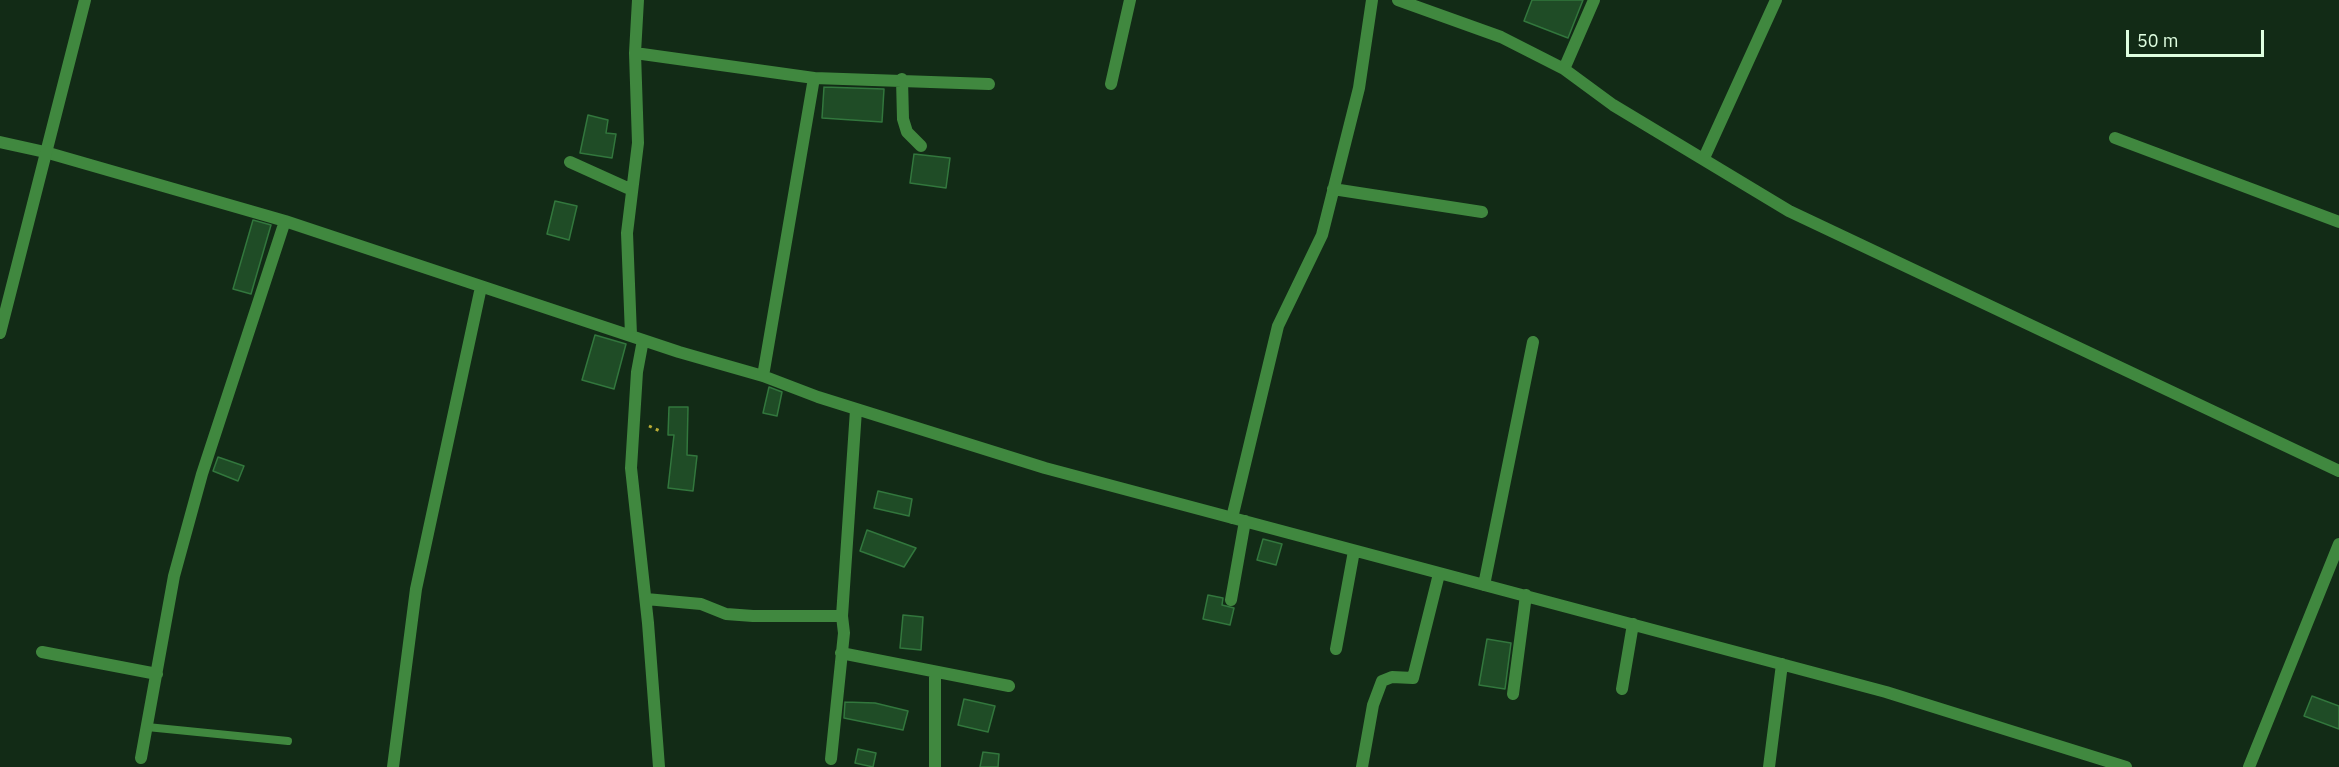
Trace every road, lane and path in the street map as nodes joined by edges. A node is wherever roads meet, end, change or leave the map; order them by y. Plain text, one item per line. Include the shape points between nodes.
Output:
1 (85, 0) edge
2 (638, 0) edge
3 (1130, 0) edge
4 (1371, 0) edge
5 (1398, 0) edge
6 (1594, 0) edge
7 (1776, 0) edge
8 (635, 53) junction
9 (1564, 69) junction
10 (814, 78) junction
11 (902, 80) junction
12 (989, 84) dead end
13 (1111, 84) dead end
14 (2115, 138) dead end
15 (0, 142) edge
16 (921, 146) dead end
17 (45, 152) junction
18 (1704, 158) junction
19 (570, 162) dead end
20 (1333, 189) junction
21 (632, 190) junction
22 (1482, 212) dead end
23 (285, 221) junction
24 (2339, 222) edge
25 (481, 287) junction
26 (0, 333) edge
27 (637, 338) junction
28 (1533, 342) dead end
29 (763, 376) junction
30 (856, 410) junction
31 (2339, 471) edge
32 (1239, 520) junction
33 (2339, 544) edge
34 (1354, 551) junction
35 (1438, 574) junction
36 (1484, 585) junction
37 (1526, 595) junction
38 (646, 599) junction
39 (1231, 600) dead end
40 (842, 616) junction
41 (1633, 624) junction
42 (1336, 649) dead end
43 (42, 652) dead end
44 (841, 653) junction
45 (1782, 664) junction
46 (935, 672) junction
47 (157, 674) junction
48 (1009, 686) dead end
49 (1622, 689) dead end
50 (1513, 694) dead end
51 (147, 727) junction
52 (288, 741) dead end
53 (141, 758) dead end
54 (831, 759) dead end
55 (393, 767) edge
56 (659, 767) edge
57 (934, 767) edge
58 (1362, 767) edge
59 (1769, 767) edge
60 (2125, 767) edge
61 (2249, 767) edge

1 - 17 street
2 - 8 street
3 - 13 street
4 - 20 street via 1359,88
5 - 9 street via 1501,37
6 - 9 street
7 - 18 street
8 - 10 street
8 - 21 street via 638,143
9 - 18 street via 1613,105
10 - 11 street
10 - 29 street
11 - 12 street
11 - 16 street via 907,132
14 - 24 street
15 - 17 street
17 - 23 street
17 - 26 street
18 - 31 street via 1789,211
19 - 21 street
20 - 22 street
20 - 32 street via 1322,235 1278,326
21 - 27 street via 627,233
23 - 25 street
23 - 47 street via 202,474 174,576
25 - 27 street
25 - 55 street via 416,589
27 - 29 street
27 - 38 street via 631,468
28 - 36 street
29 - 30 street
30 - 32 street via 1045,468
30 - 40 street
32 - 34 street
32 - 39 street
33 - 61 street
34 - 35 street
34 - 42 street
35 - 36 street
35 - 58 street via 1413,678 1392,677 1382,681 1373,705
36 - 37 street
37 - 41 street
37 - 50 street
38 - 40 street via 701,604 726,614
38 - 56 street
40 - 44 street
41 - 45 street
41 - 49 street
43 - 47 street
44 - 46 street
44 - 54 street
45 - 59 street
45 - 60 street via 1886,692
46 - 48 street
46 - 57 street
47 - 51 street
51 - 52 lane
51 - 53 street

